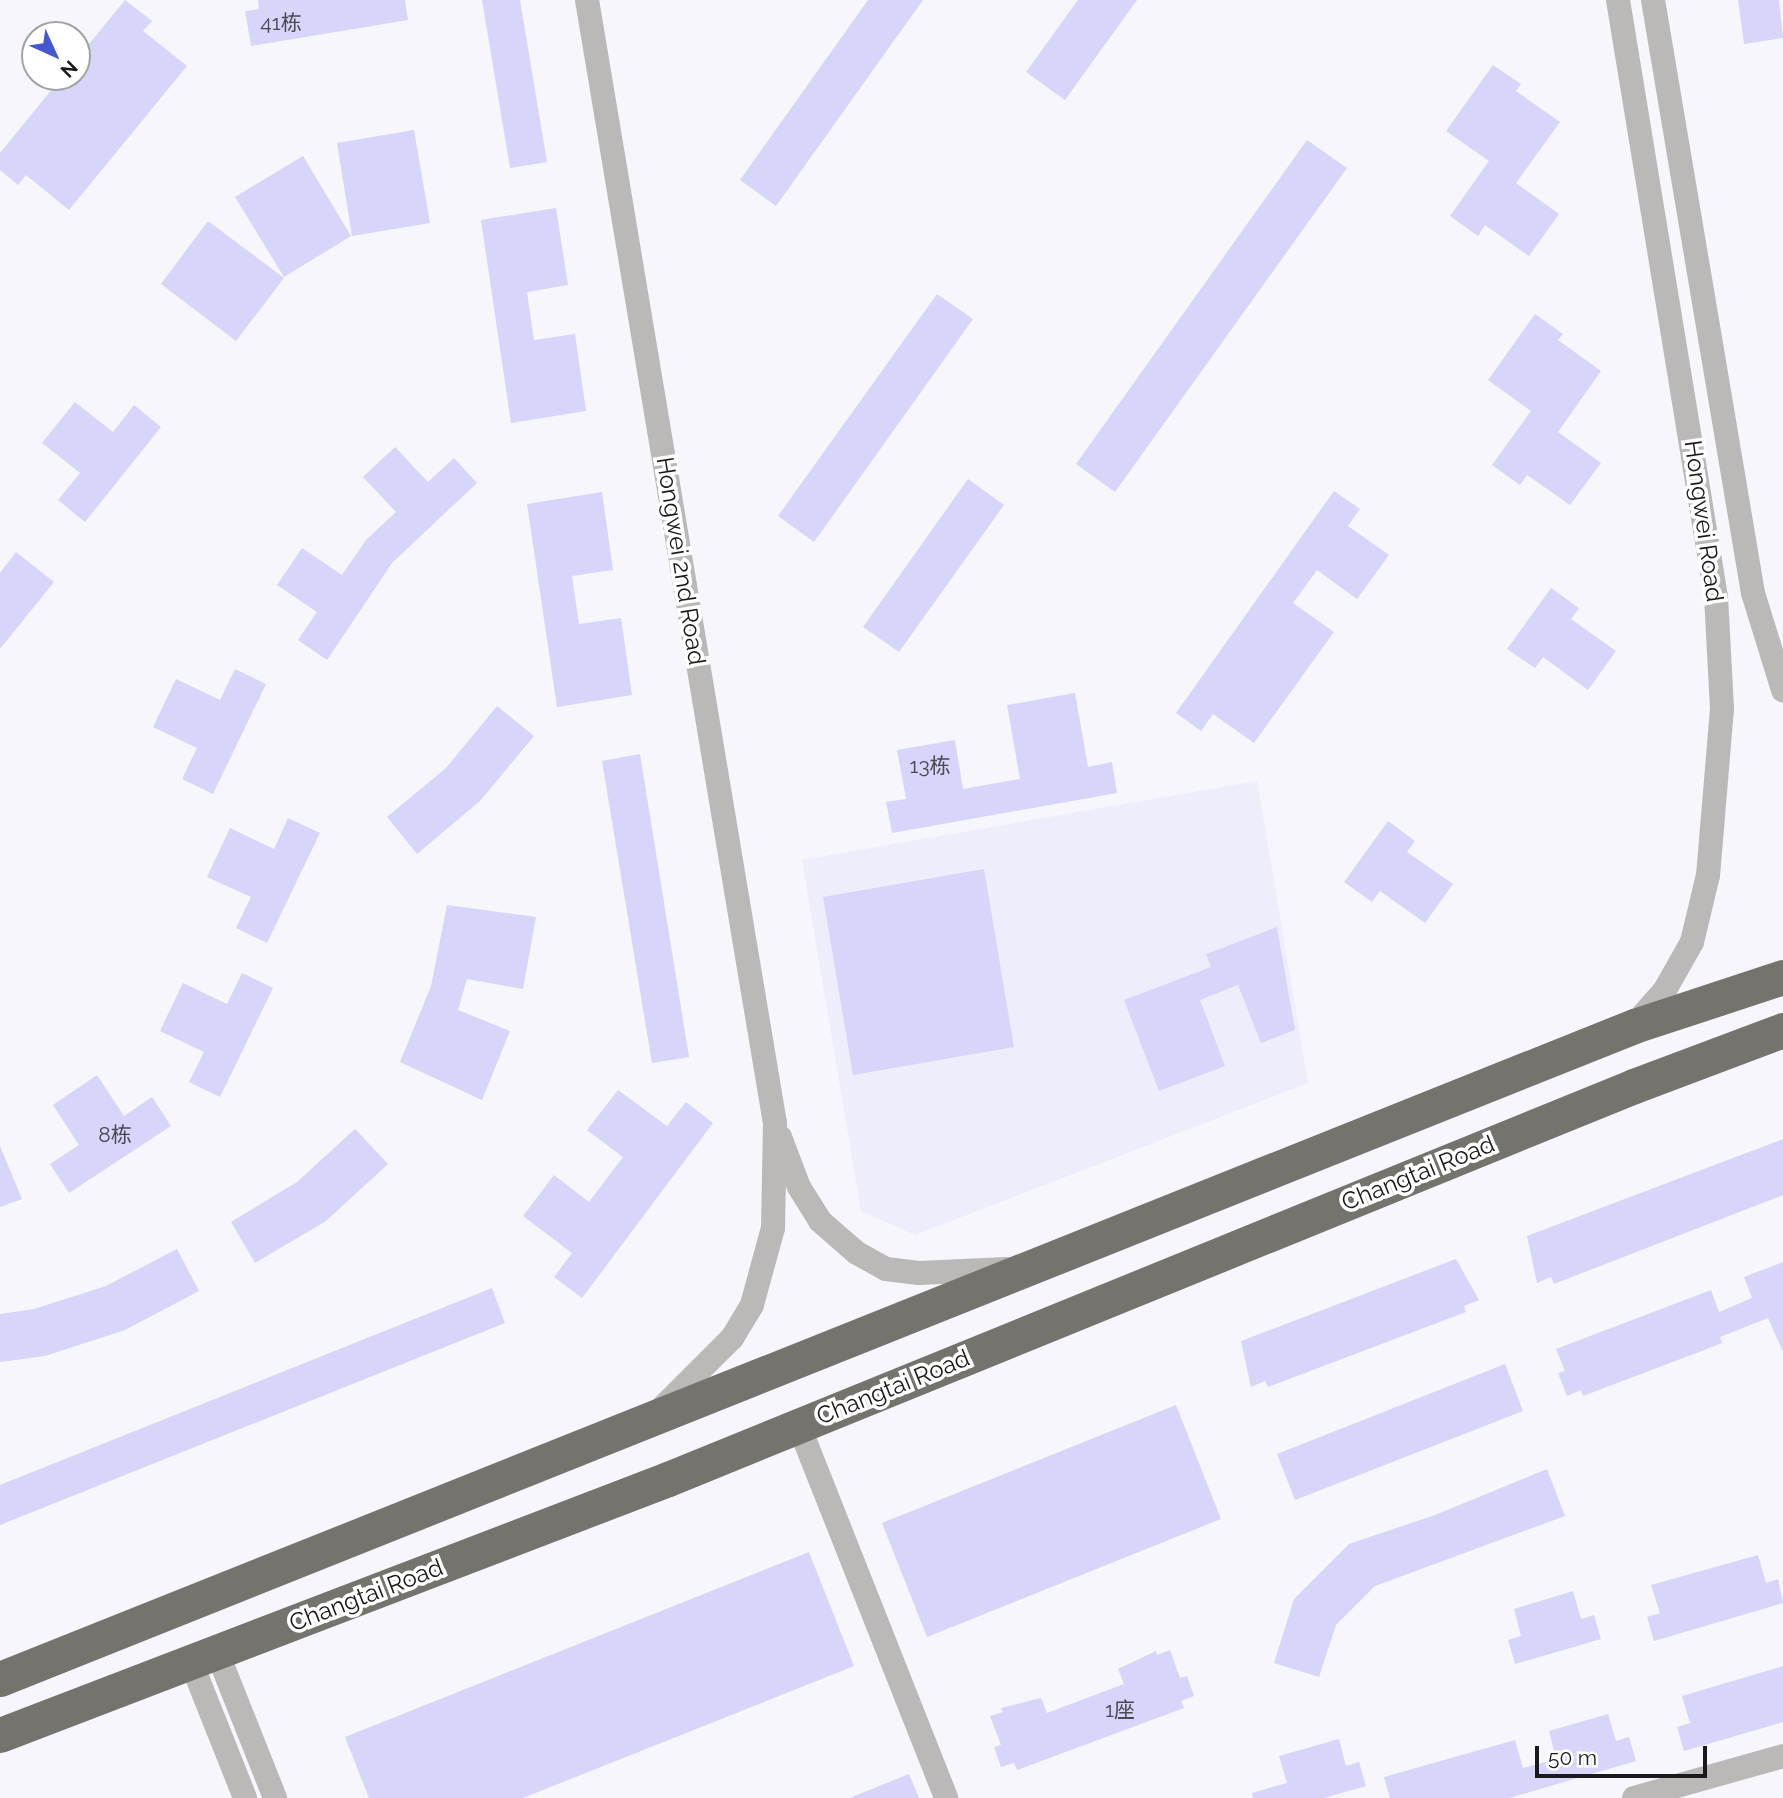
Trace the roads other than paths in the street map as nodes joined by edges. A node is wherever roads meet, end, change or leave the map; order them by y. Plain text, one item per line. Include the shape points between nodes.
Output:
1 (587, 0) edge
2 (1618, 0) edge
3 (1653, 0) edge
4 (1783, 690) edge
5 (1783, 977) edge
6 (1634, 1026) junction
7 (1783, 1030) edge
8 (775, 1123) junction
9 (1037, 1268) junction
10 (650, 1420) junction
11 (799, 1426) junction
12 (204, 1657) junction
13 (0, 1679) edge
14 (0, 1735) edge
15 (1783, 1756) edge
16 (245, 1798) edge
17 (275, 1798) edge
18 (946, 1798) edge
19 (1634, 1798) edge

1 - 8 street, Hongwei 2nd Road
2 - 6 street, Hongwei Road via 1714,584 1722,709 1708,875 1692,942 1665,990
3 - 4 street, Hongwei Road via 1753,593
5 - 6 highway
6 - 9 highway
7 - 11 highway, Changtai Road via 1633,1086
8 - 9 street via 799,1187 820,1221 857,1253 886,1269 919,1273
8 - 10 street via 774,1228 752,1305 732,1338
9 - 10 highway
10 - 13 highway
11 - 12 highway, Changtai Road
11 - 18 street
12 - 14 highway, Changtai Road
12 - 16 street
12 - 17 street
15 - 19 street

